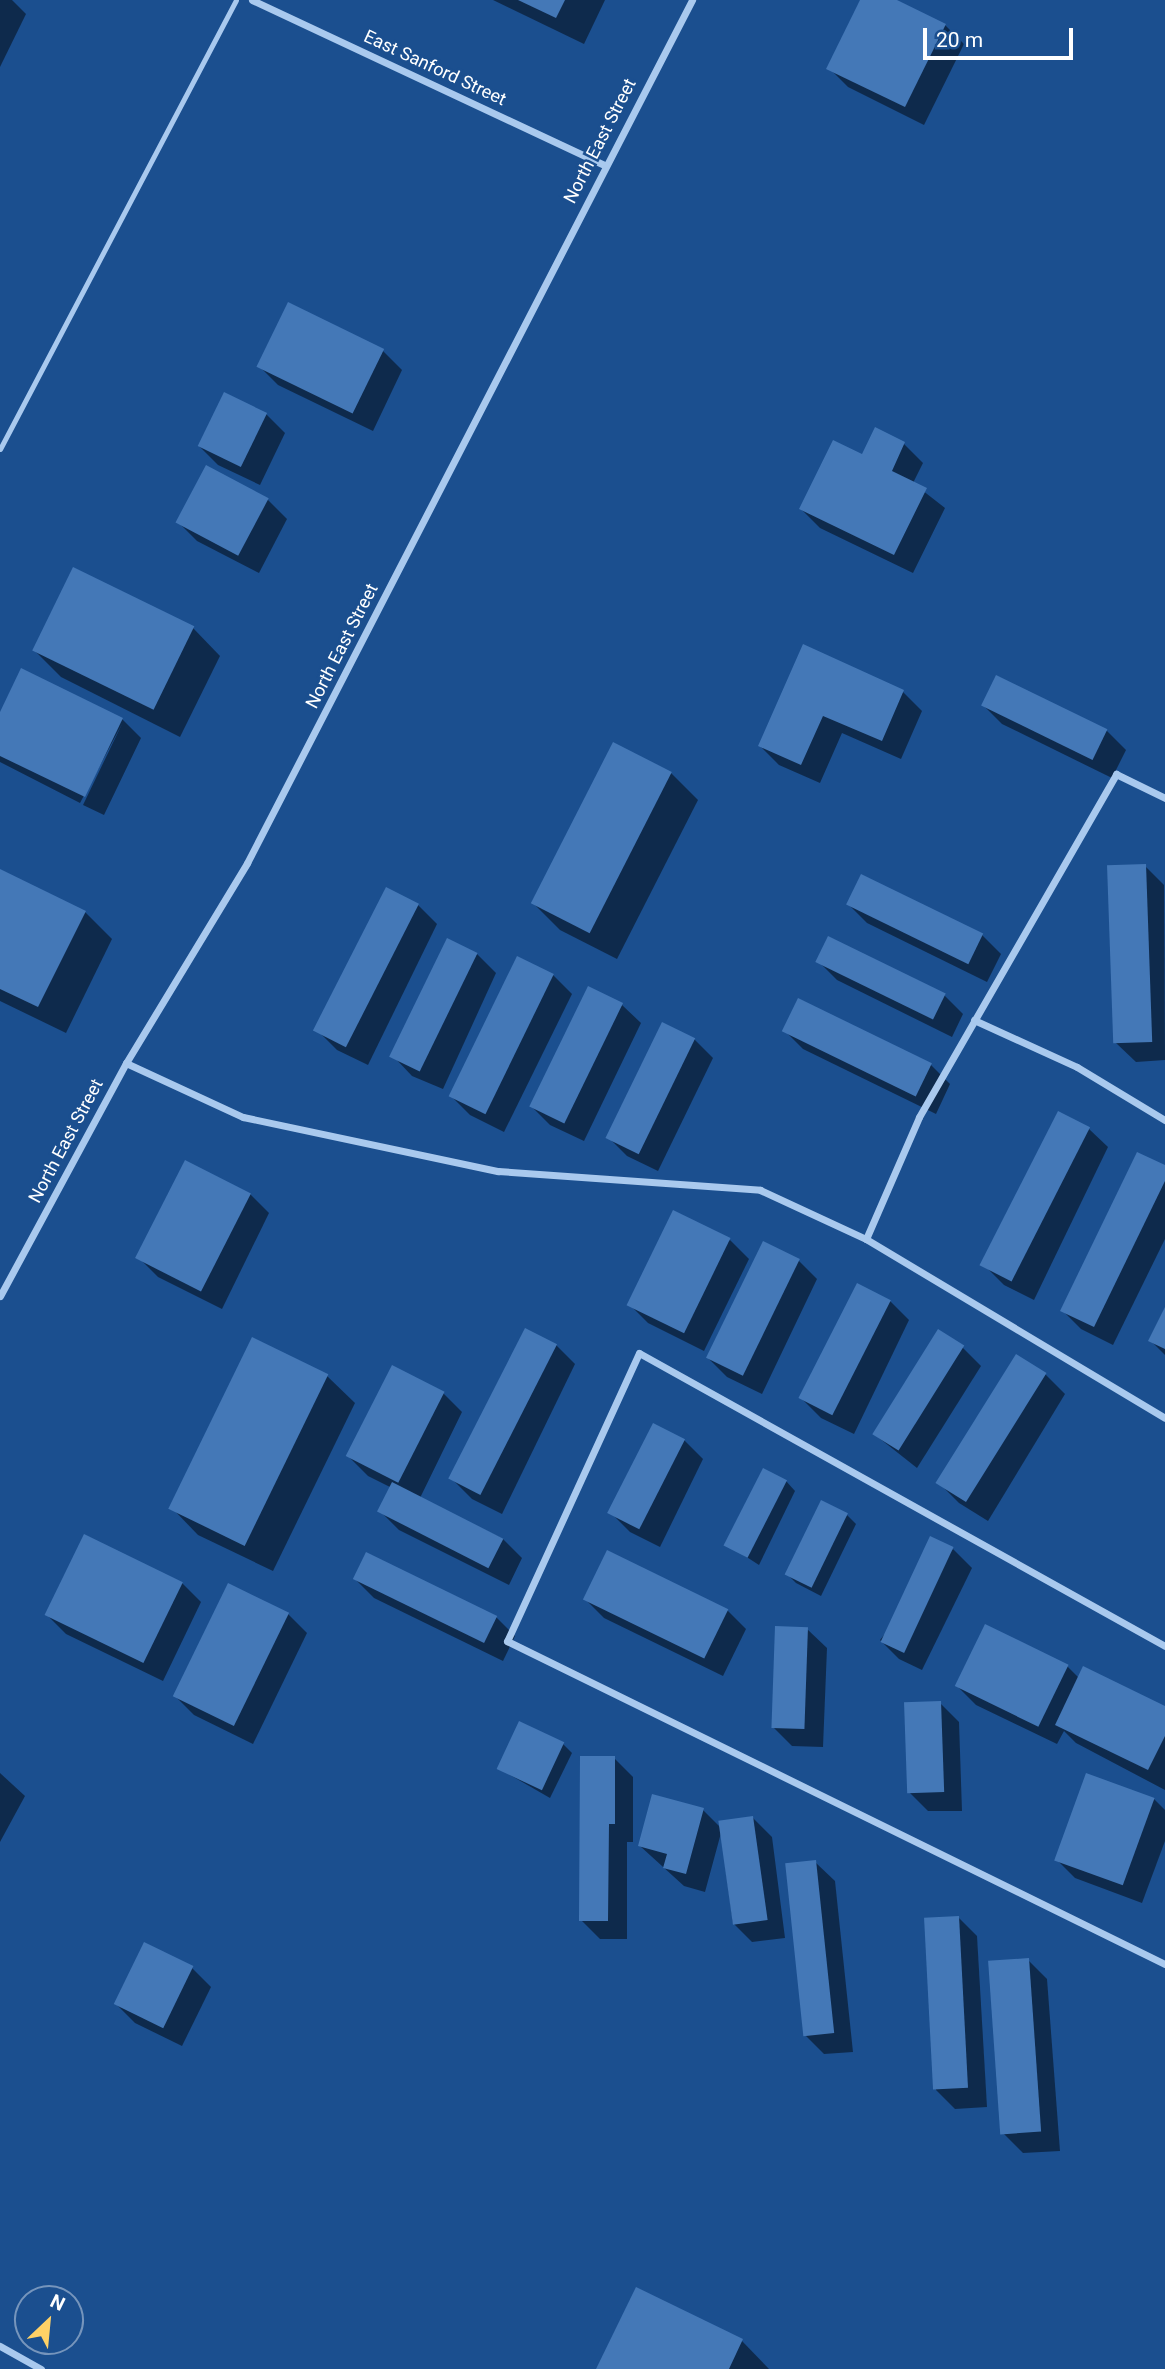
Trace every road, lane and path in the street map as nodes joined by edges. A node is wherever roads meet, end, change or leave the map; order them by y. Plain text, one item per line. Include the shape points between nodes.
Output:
1 (236, 0) edge
2 (252, 0) edge
3 (692, 0) edge
4 (604, 165) junction
5 (0, 449) edge
6 (1165, 798) edge
7 (974, 1020) junction
8 (126, 1063) junction
9 (1165, 1119) edge
10 (866, 1240) junction
11 (0, 1296) edge
12 (1165, 1418) edge
13 (1165, 1646) edge
14 (1165, 1964) edge
15 (0, 2346) edge
16 (41, 2369) edge

1 - 5 lane
2 - 4 street, East Sanford Street
3 - 4 street, North East Street
4 - 8 street, North East Street via 460,459 247,863
6 - 7 street via 1116,774
7 - 9 street via 1077,1067
7 - 10 street via 919,1118
8 - 10 street via 243,1116 498,1171 760,1190
8 - 11 street, North East Street
10 - 12 street
13 - 14 street via 639,1353 507,1641
15 - 16 street

